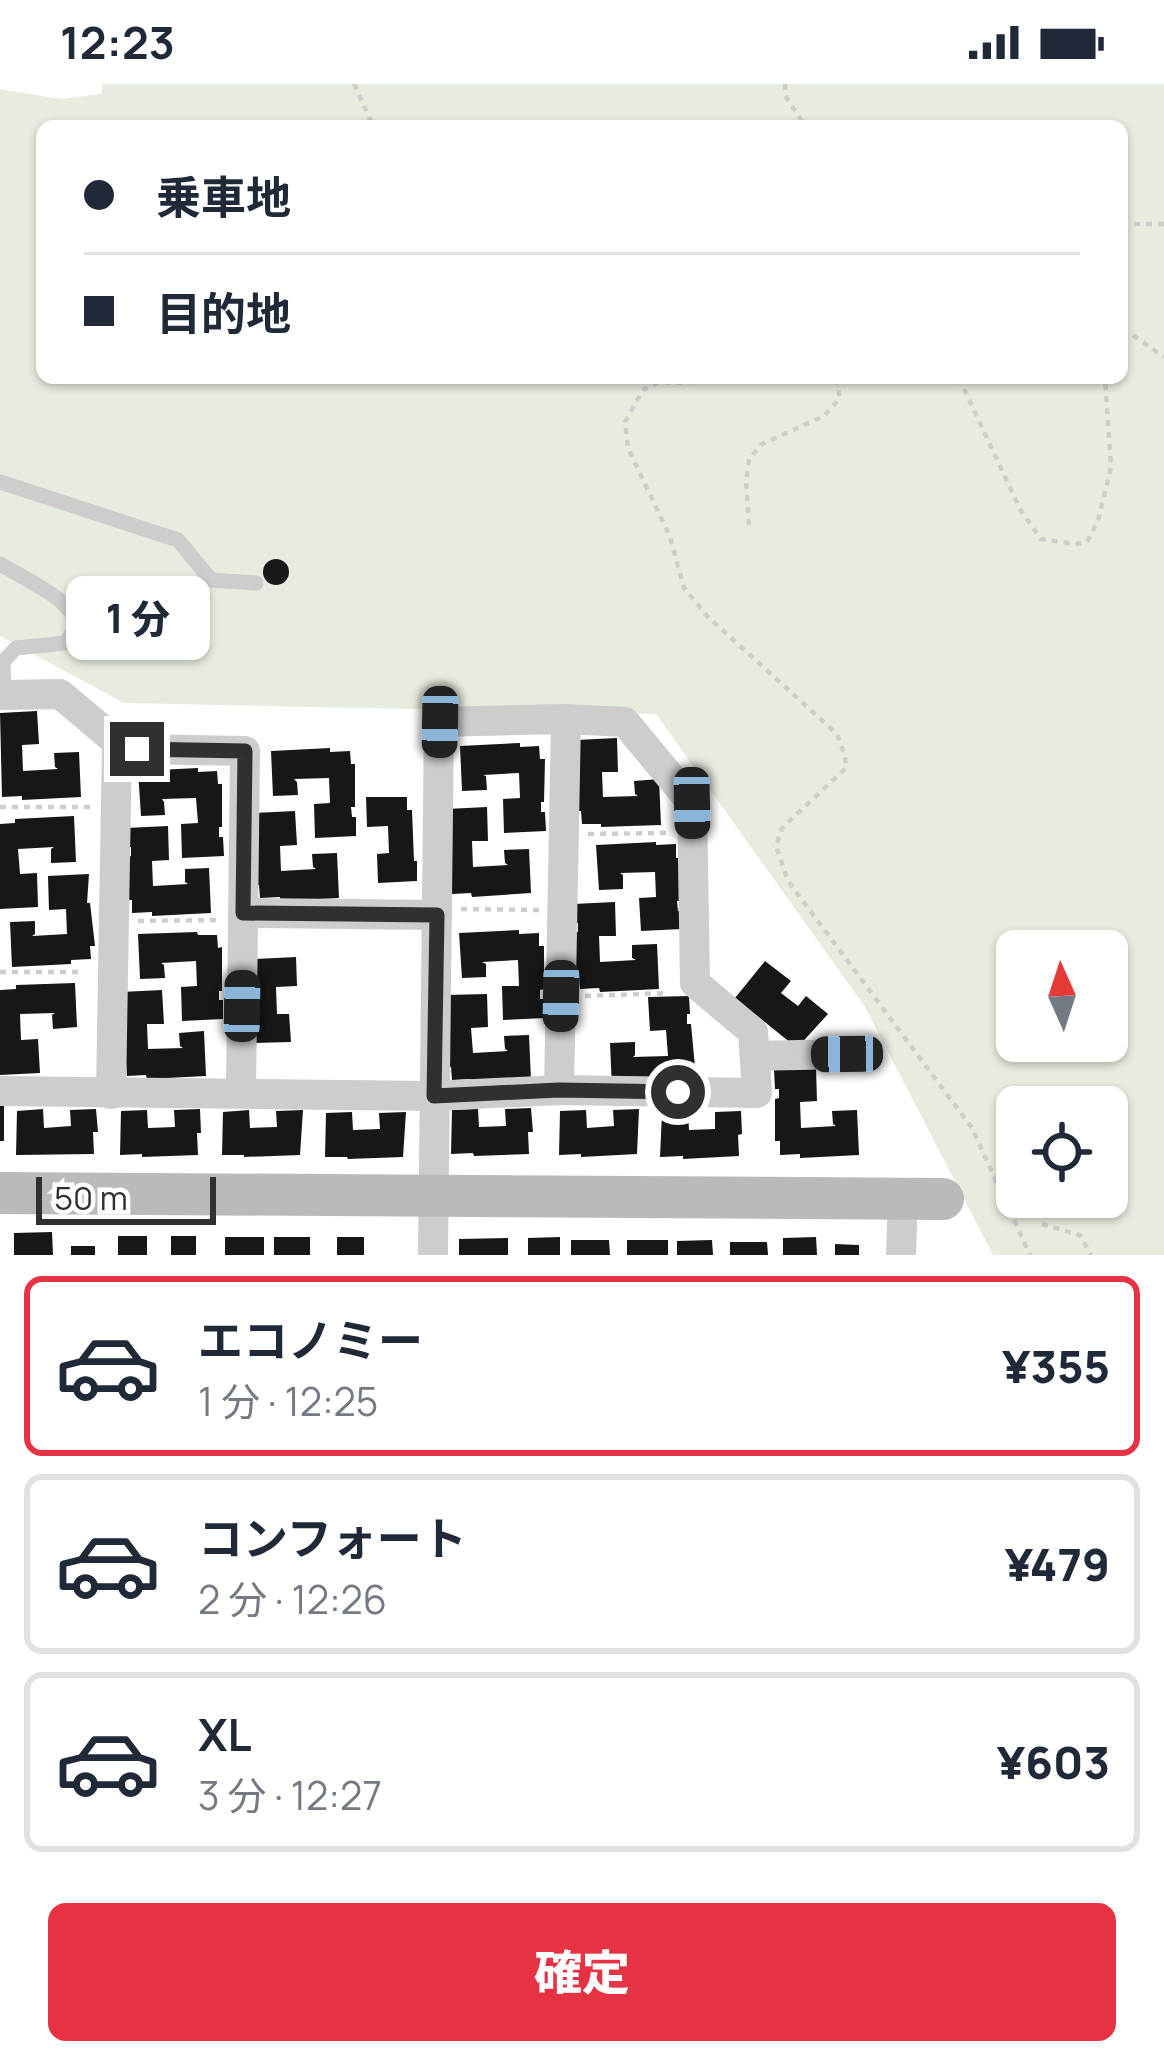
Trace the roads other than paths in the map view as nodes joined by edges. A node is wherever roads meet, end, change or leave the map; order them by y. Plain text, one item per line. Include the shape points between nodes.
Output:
1 (0, 482) edge
2 (0, 564) edge
3 (256, 583) dead end
4 (2, 695) edge
5 (566, 719) junction
6 (117, 742) junction
7 (437, 912) junction
8 (243, 916) junction
9 (847, 1054) dead end
10 (755, 1056) junction
11 (559, 1090) junction
12 (0, 1091) edge
13 (241, 1093) junction
14 (111, 1094) junction
15 (434, 1096) junction
16 (0, 1193) edge
17 (434, 1196) junction
18 (923, 1199) joint
19 (433, 1255) edge
20 (901, 1255) edge

1 - 3 lane via 178,541 211,580
2 - 4 lane via 60,600 74,632 65,644 16,648 4,662
4 - 6 street via 59,694
5 - 7 street via 440,722
5 - 10 street via 625,722 692,803 695,983 753,1032
5 - 11 street
6 - 8 street via 245,751
6 - 14 street
7 - 8 street
7 - 15 street
8 - 13 street
9 - 10 street
10 - 11 street via 757,1093
11 - 15 street
12 - 14 street
13 - 14 street
13 - 15 street
15 - 17 street
16 - 17 street
17 - 18 street
17 - 19 street
18 - 20 street

